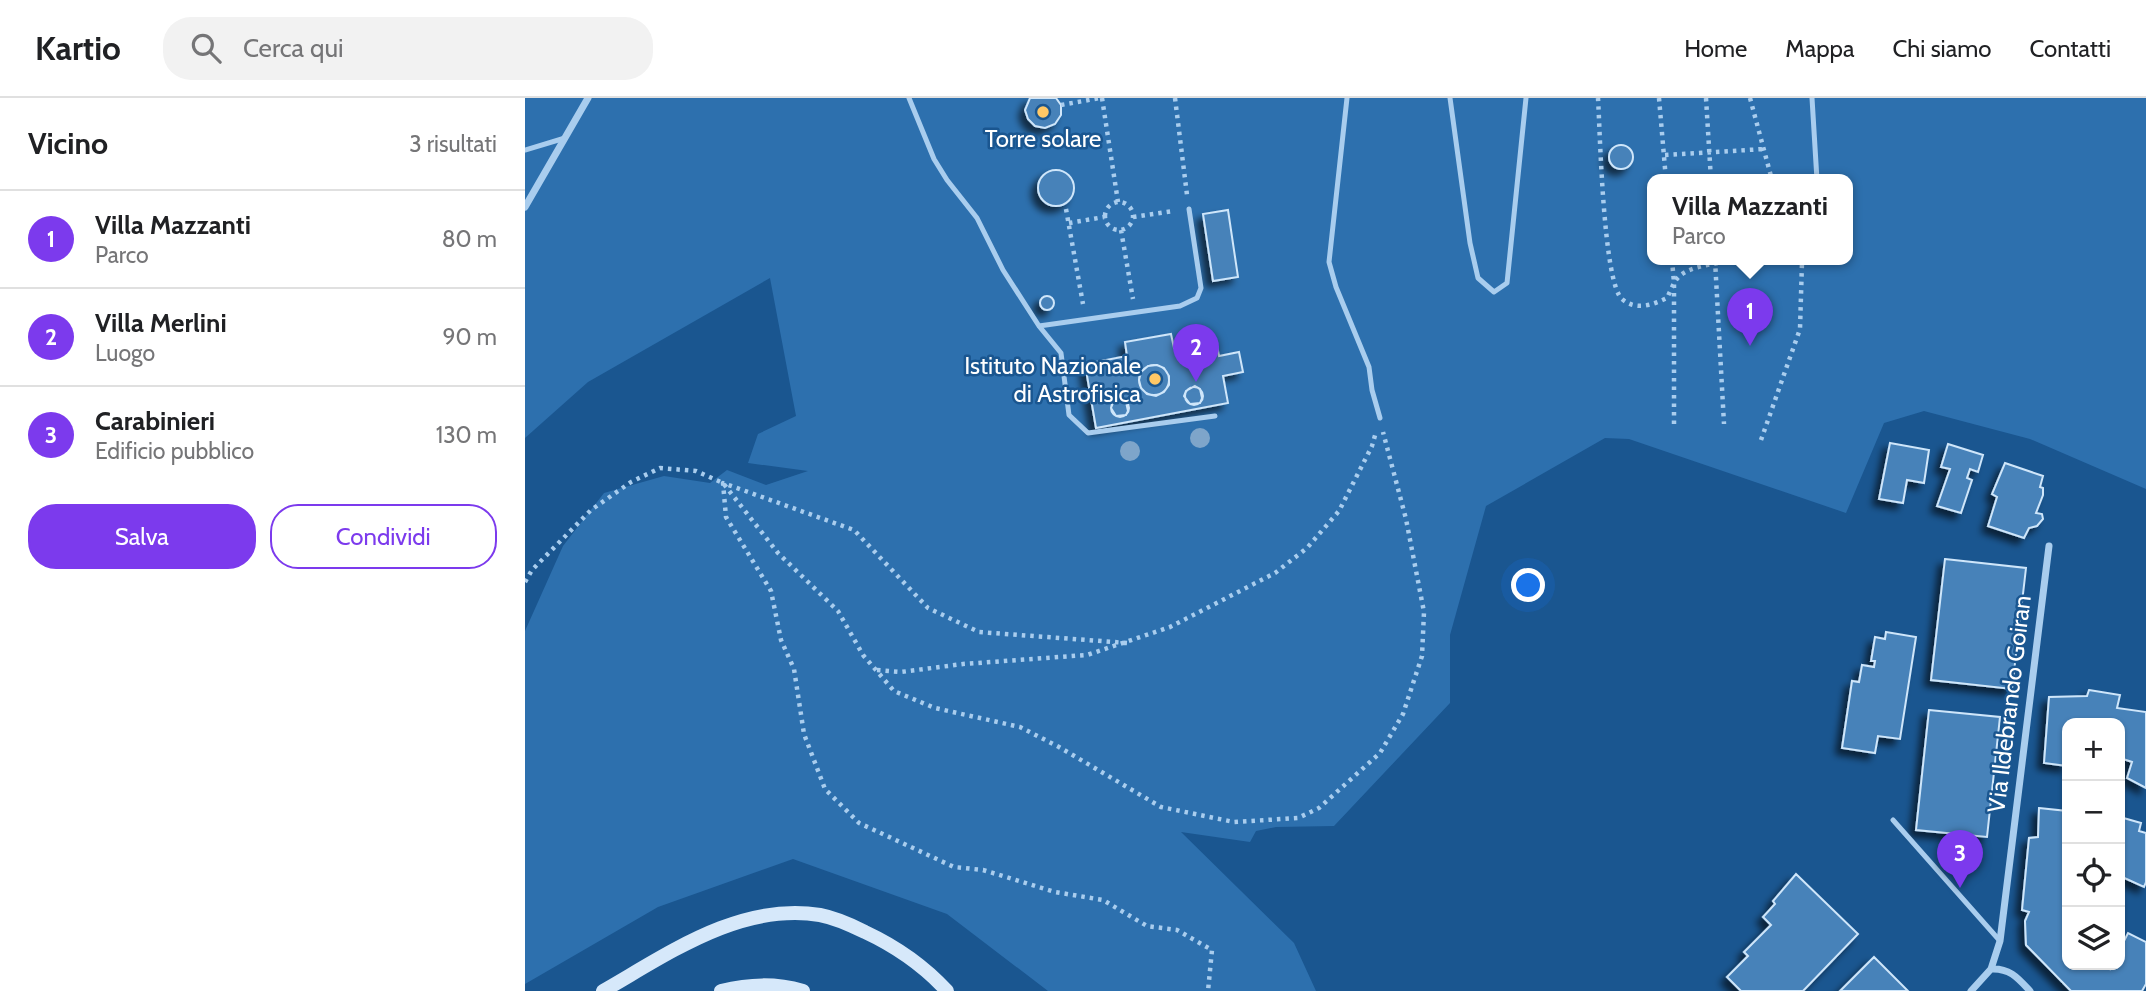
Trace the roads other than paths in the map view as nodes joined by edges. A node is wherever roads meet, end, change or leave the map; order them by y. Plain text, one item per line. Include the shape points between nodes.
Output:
1 (588, 98) edge
2 (909, 98) edge
3 (1347, 98) edge
4 (1450, 98) edge
5 (1526, 98) edge
6 (1812, 98) edge
7 (565, 138) junction
8 (525, 150) edge
9 (1817, 174) edge
10 (525, 206) edge
11 (1189, 209) road end
12 (1039, 326) junction
13 (1215, 416) dead end
14 (1380, 418) road end
15 (2049, 545) dead end
16 (1893, 820) dead end
17 (2000, 941) junction
18 (1991, 969) junction
19 (1975, 989) edge
20 (603, 991) edge
21 (721, 991) edge
22 (803, 991) edge
23 (947, 991) edge
24 (2030, 991) edge

1 - 7 street
2 - 12 lane via 935,159 986,232 1003,270
3 - 14 lane via 1329,262 1369,367
4 - 5 lane via 1470,243 1478,278 1494,292 1507,283
6 - 9 lane
7 - 8 lane
7 - 10 street
11 - 12 lane via 1201,288 1197,298 1180,306
12 - 13 lane via 1061,353 1069,415 1088,433
15 - 17 street, Via Ildebrando Goiran
16 - 17 lane
17 - 18 street, Via Ildebrando Goiran
18 - 19 street, Via Ildebrando Goiran
18 - 24 street via 2014,974
20 - 23 main road via 665,954 718,930 790,913 833,918 876,937
21 - 22 main road via 756,984

